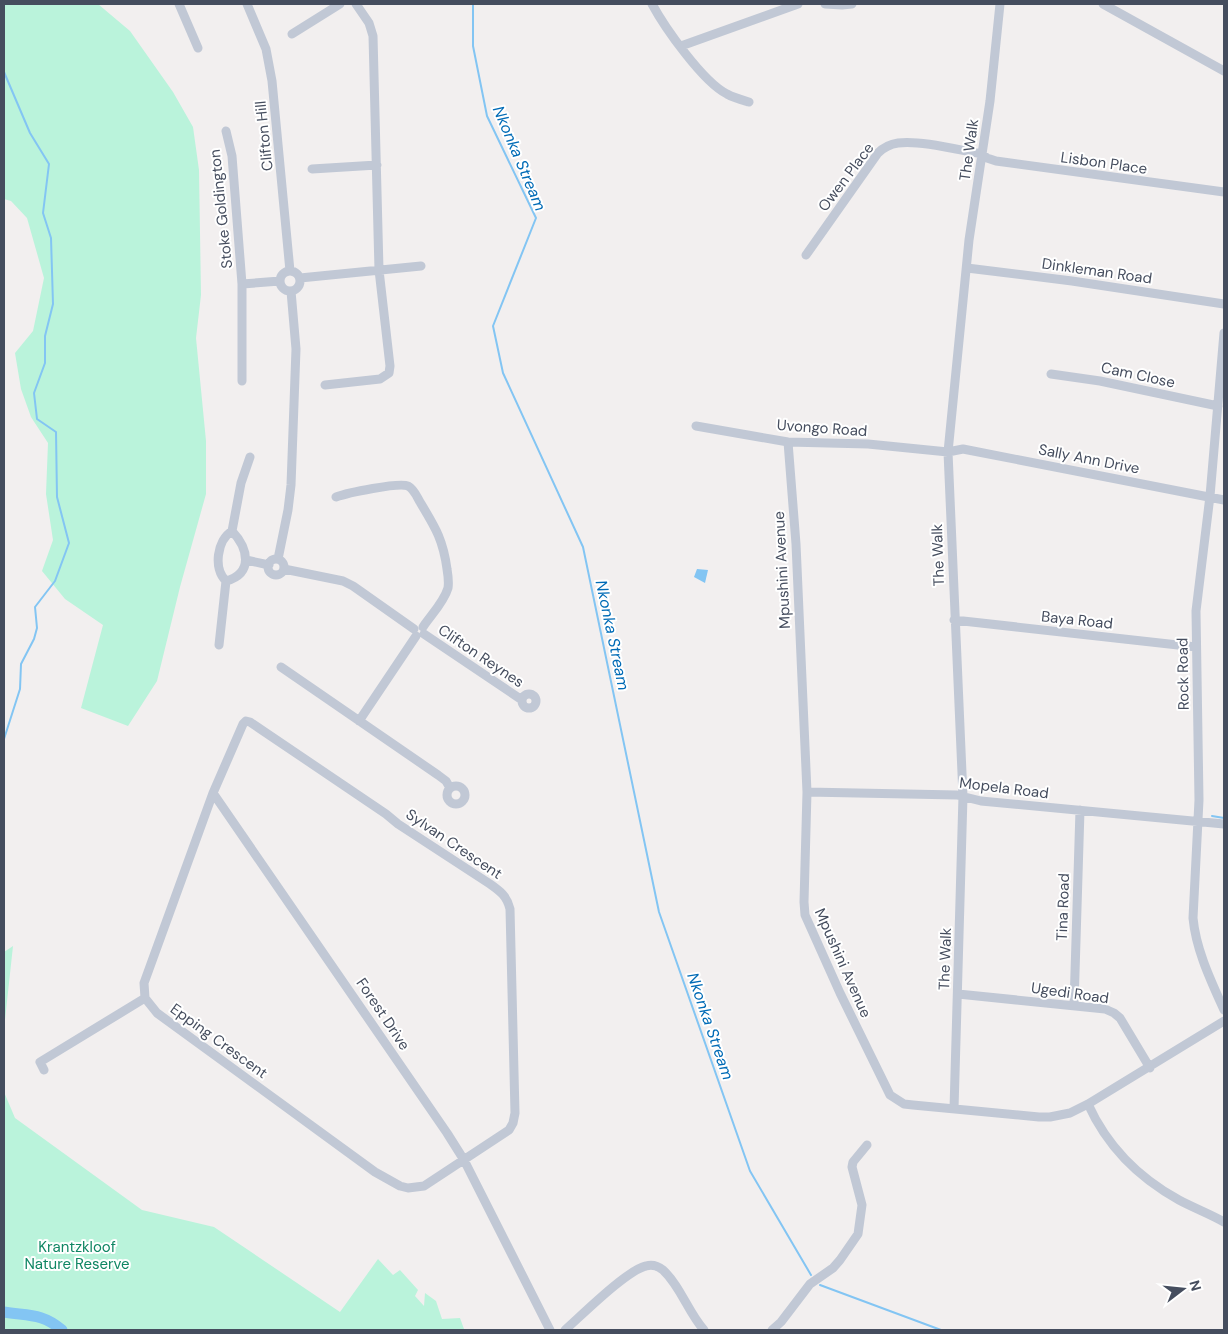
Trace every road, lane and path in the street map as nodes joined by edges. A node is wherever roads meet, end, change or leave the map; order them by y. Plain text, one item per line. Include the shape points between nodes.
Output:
1 (179, 4) edge
2 (247, 4) edge
3 (340, 4) edge
4 (356, 4) edge
5 (652, 4) edge
6 (798, 4) edge
7 (825, 4) edge
8 (852, 4) edge
9 (1000, 4) edge
10 (1103, 4) edge
11 (292, 34) dead end
12 (681, 46) junction
13 (198, 48) dead end
14 (1224, 71) edge
15 (749, 102) dead end
16 (226, 131) dead end
17 (982, 154) junction
18 (377, 165) junction
19 (312, 168) dead end
20 (1224, 192) edge
21 (806, 255) dead end
22 (421, 266) dead end
23 (967, 268) junction
24 (290, 270) junction
25 (379, 270) junction
26 (300, 278) junction
27 (280, 281) junction
28 (242, 284) junction
29 (291, 291) junction
30 (1224, 304) edge
31 (1224, 333) edge
32 (1051, 374) dead end
33 (242, 381) dead end
34 (326, 385) dead end
35 (1218, 406) junction
36 (696, 426) dead end
37 (788, 442) junction
38 (948, 452) junction
39 (250, 457) dead end
40 (1210, 496) junction
41 (336, 497) dead end
42 (1224, 500) edge
43 (232, 531) junction
44 (246, 560) junction
45 (278, 560) junction
46 (268, 565) junction
47 (284, 569) junction
48 (226, 581) junction
49 (954, 620) junction
50 (419, 632) junction
51 (219, 645) dead end
52 (1196, 647) junction
53 (281, 668) dead end
54 (522, 700) dead end
55 (359, 722) junction
56 (450, 788) dead end
57 (807, 792) junction
58 (213, 793) junction
59 (963, 796) junction
60 (1080, 810) junction
61 (1197, 821) junction
62 (1224, 824) edge
63 (958, 994) junction
64 (145, 998) junction
65 (1074, 1005) junction
66 (1224, 1010) edge
67 (1224, 1021) edge
68 (1150, 1068) junction
69 (44, 1070) dead end
70 (1088, 1104) junction
71 (954, 1109) junction
72 (867, 1145) dead end
73 (464, 1160) junction
74 (1224, 1222) edge
75 (701, 1328) edge
76 (550, 1330) edge
77 (565, 1330) edge
78 (772, 1330) edge

1 - 13 street
2 - 24 street, Clifton Hill via 266,49 272,81
3 - 11 street
4 - 18 street via 369,23 373,36
5 - 12 street
6 - 12 street
7 - 8 street
9 - 17 street, The Walk
10 - 14 street
12 - 15 street via 704,76 726,94
16 - 28 street, Stoke Goldington via 232,156
17 - 20 street, Lisbon Place via 996,161
17 - 21 street, Owen Place via 902,142 884,148 872,160
17 - 23 street, The Walk
18 - 19 street
18 - 25 street
22 - 25 street
23 - 30 street, Dinkleman Road
23 - 38 street, The Walk
24 - 26 street
24 - 27 street
25 - 26 street
25 - 34 street via 389,373 380,379
26 - 29 street via 297,288
27 - 28 street, Stoke Goldington
27 - 29 street via 285,289
28 - 33 street, Stoke Goldington
29 - 45 street via 296,349 291,485
31 - 35 street, Rock Road
32 - 35 street, Cam Close
35 - 40 street, Rock Road
36 - 37 street, Uvongo Road
37 - 38 street, Uvongo Road via 868,444
37 - 57 street, Mpushini Avenue
38 - 40 street, Sally Ann Drive via 963,449
38 - 49 street, The Walk
39 - 43 street via 241,483
40 - 42 street, Sally Ann Drive
40 - 52 street, Rock Road via 1197,599
41 - 50 street, Clifton Reynes via 348,492 405,486 412,490 438,532 448,580 444,596
43 - 44 street via 244,546
43 - 48 street via 223,538 218,561 222,578
44 - 46 street
44 - 48 street via 241,571
45 - 46 street
45 - 47 street
46 - 47 street via 273,574 281,574
47 - 50 street, Clifton Reynes via 343,581
48 - 51 street
49 - 52 street, Baya Road
49 - 59 street, The Walk
50 - 54 street, Clifton Reynes
50 - 55 street, Clifton Reynes
52 - 61 street, Rock Road
53 - 55 street
55 - 56 street via 438,775
57 - 59 street, Mopela Road
57 - 71 street, Mpushini Avenue via 804,902 805,915 816,942 890,1095 904,1104
58 - 64 street via 144,983
58 - 73 street, Forest Drive
58 - 73 street, Sylvan Crescent via 243,724 250,722 490,884 508,901 515,1113 509,1130
59 - 60 street, Mopela Road via 981,801
59 - 63 street, The Walk
60 - 61 street, Mopela Road
60 - 65 street, Tina Road
61 - 62 street, Mopela Road
61 - 66 street, Rock Road via 1194,931
63 - 65 street, Ugedi Road
63 - 71 street, The Walk
64 - 69 street via 40,1062
64 - 73 street, Epping Crescent via 157,1013 392,1183 408,1188 424,1186
65 - 68 street, Ugedi Road via 1114,1013
67 - 68 street, Mpushini Avenue
68 - 70 street, Mpushini Avenue
70 - 71 street, Mpushini Avenue via 1070,1113 1050,1117
70 - 74 street via 1113,1147 1140,1173 1180,1201
72 - 78 street via 852,1167 862,1205 858,1234 833,1268 810,1284
73 - 76 street, Forest Drive
75 - 77 street via 669,1277 662,1268 653,1265 636,1270

